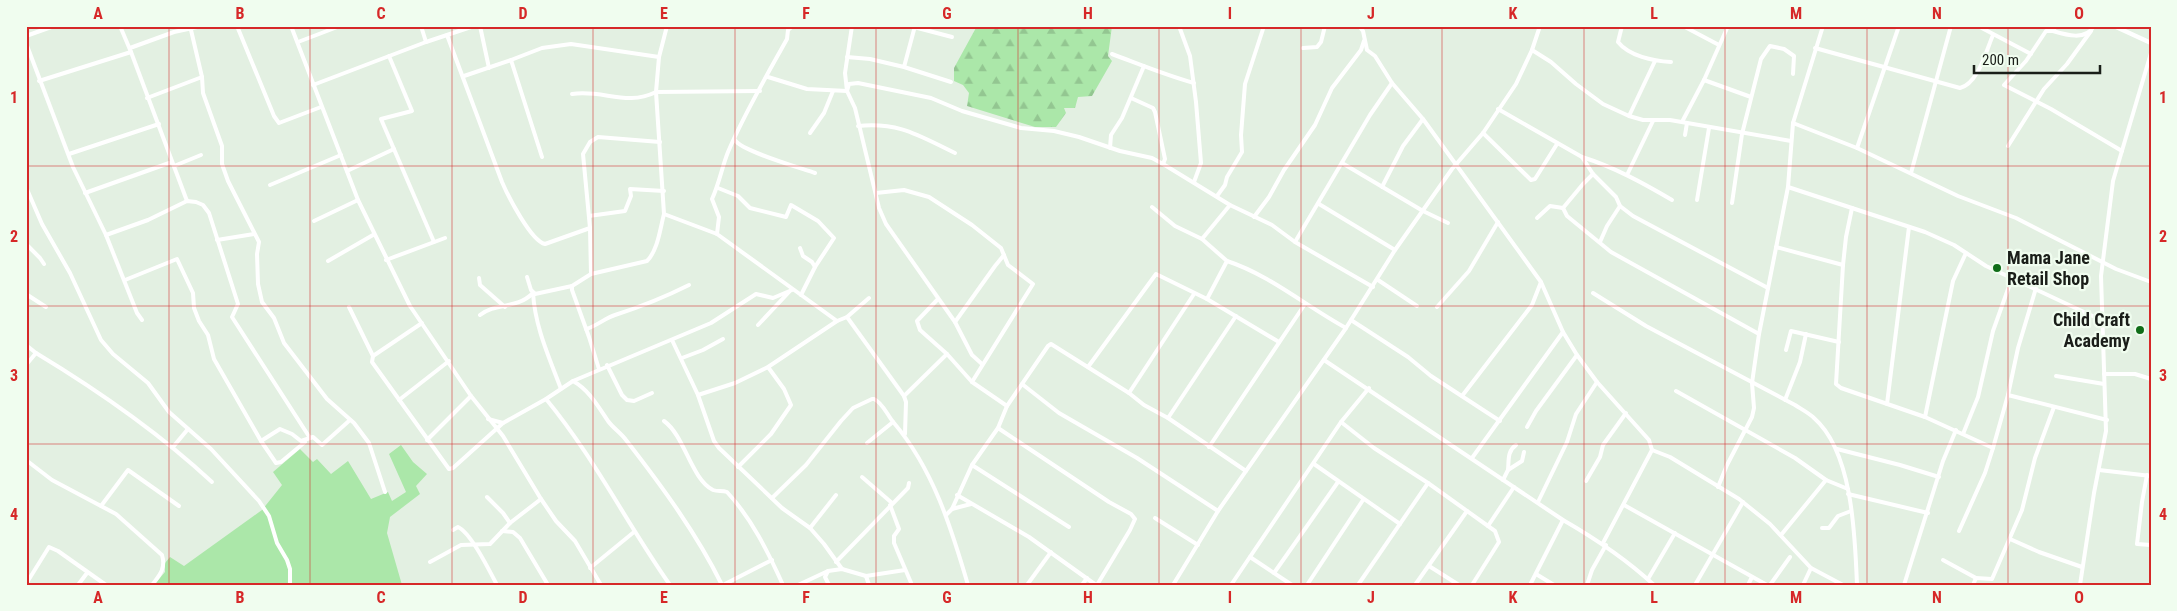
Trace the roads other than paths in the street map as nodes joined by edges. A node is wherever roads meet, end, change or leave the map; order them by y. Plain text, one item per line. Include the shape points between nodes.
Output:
1 (54, 26) edge
2 (120, 26) edge
3 (171, 26) edge
4 (202, 26) edge
5 (237, 26) edge
6 (291, 26) edge
7 (340, 26) edge
8 (421, 26) edge
9 (474, 26) edge
10 (480, 26) edge
11 (667, 26) edge
12 (784, 26) edge
13 (793, 26) edge
14 (852, 26) edge
15 (910, 26) edge
16 (1179, 26) edge
17 (1264, 26) edge
18 (1325, 26) edge
19 (1359, 26) edge
20 (1366, 26) edge
21 (1540, 26) edge
22 (1622, 26) edge
23 (1684, 26) edge
24 (1728, 26) edge
25 (1823, 26) edge
26 (1899, 26) edge
27 (1951, 26) edge
28 (1978, 26) edge
29 (2056, 26) edge
30 (2094, 26) edge
31 (2114, 26) edge
32 (915, 27) edge
33 (191, 30) junction
34 (788, 30) junction
35 (1363, 31) junction
36 (2053, 31) junction
37 (2091, 31) junction
38 (174, 32) junction
39 (1993, 34) junction
40 (447, 35) junction
41 (26, 36) edge
42 (952, 37) dead end
43 (1365, 38) junction
44 (298, 42) junction
45 (426, 42) junction
46 (26, 43) edge
47 (2151, 44) edge
48 (1719, 45) junction
49 (1303, 48) dead end
50 (1815, 48) junction
51 (130, 50) junction
52 (1532, 50) junction
53 (2151, 53) edge
54 (1112, 54) dead end
55 (2031, 54) junction
56 (389, 56) junction
57 (659, 57) junction
58 (847, 57) junction
59 (29, 58) edge
60 (511, 60) junction
61 (1655, 61) junction
62 (1671, 62) dead end
63 (1144, 66) junction
64 (904, 67) junction
65 (1885, 67) junction
66 (489, 68) junction
67 (1793, 74) dead end
68 (464, 76) junction
69 (768, 76) junction
70 (202, 77) junction
71 (1704, 80) junction
72 (1936, 81) junction
73 (39, 82) junction
74 (952, 82) dead end
75 (1392, 83) junction
76 (1194, 84) junction
77 (313, 85) junction
78 (760, 91) junction
79 (833, 91) junction
80 (847, 91) junction
81 (656, 92) junction
82 (572, 94) dead end
83 (147, 98) junction
84 (1132, 98) junction
85 (1751, 98) junction
86 (2036, 101) junction
87 (321, 107) junction
88 (1498, 109) junction
89 (1629, 116) junction
90 (1423, 118) junction
91 (1653, 121) junction
92 (1684, 123) junction
93 (1793, 123) junction
94 (159, 124) junction
95 (858, 126) junction
96 (1709, 128) junction
97 (810, 133) dead end
98 (1482, 133) junction
99 (1742, 134) junction
100 (1685, 135) dead end
101 (735, 140) junction
102 (1791, 141) junction
103 (660, 142) junction
104 (1557, 144) junction
105 (2008, 146) dead end
106 (1110, 148) junction
107 (1857, 148) junction
108 (394, 149) junction
109 (2122, 151) junction
110 (955, 153) dead end
111 (69, 154) junction
112 (201, 155) dead end
113 (341, 155) junction
114 (1582, 157) junction
115 (542, 158) dead end
116 (1342, 163) junction
117 (173, 164) junction
118 (1163, 164) junction
119 (1456, 164) junction
120 (347, 171) junction
121 (815, 173) dead end
122 (1911, 173) junction
123 (1593, 174) junction
124 (1627, 175) junction
125 (1194, 182) junction
126 (270, 185) dead end
127 (26, 187) edge
128 (1382, 187) junction
129 (1788, 187) junction
130 (718, 188) junction
131 (664, 191) junction
132 (85, 193) junction
133 (876, 193) junction
134 (1216, 196) junction
135 (358, 200) junction
136 (1672, 200) dead end
137 (1697, 200) dead end
138 (187, 201) junction
139 (1732, 203) dead end
140 (1319, 204) junction
141 (1230, 205) junction
142 (1620, 206) junction
143 (1152, 207) dead end
144 (1563, 208) junction
145 (1852, 208) junction
146 (1424, 212) junction
147 (664, 214) junction
148 (589, 216) junction
149 (1254, 217) junction
150 (1537, 218) dead end
151 (314, 221) dead end
152 (1498, 222) junction
153 (1448, 223) dead end
154 (1909, 227) junction
155 (590, 228) junction
156 (254, 234) junction
157 (716, 234) junction
158 (106, 235) junction
159 (373, 235) junction
160 (445, 238) dead end
161 (1202, 239) junction
162 (217, 240) junction
163 (434, 242) junction
164 (1295, 242) junction
165 (1600, 242) junction
166 (26, 244) edge
167 (1776, 247) junction
168 (800, 248) dead end
169 (1396, 250) junction
170 (1966, 253) junction
171 (1004, 255) junction
172 (386, 260) junction
173 (328, 261) dead end
174 (1227, 261) junction
175 (2104, 263) junction
176 (44, 264) dead end
177 (1843, 265) junction
178 (815, 268) junction
179 (591, 274) junction
180 (527, 277) dead end
181 (479, 278) dead end
182 (2012, 278) junction
183 (124, 280) junction
184 (1378, 280) junction
185 (1541, 282) junction
186 (2151, 282) edge
187 (689, 284) dead end
188 (572, 286) junction
189 (1373, 287) junction
190 (1768, 288) junction
191 (2036, 288) junction
192 (792, 290) junction
193 (533, 293) junction
194 (1593, 293) dead end
195 (26, 294) edge
196 (1194, 294) junction
197 (802, 295) junction
198 (868, 298) dead end
199 (938, 299) junction
200 (1207, 299) junction
201 (1305, 304) junction
202 (1416, 306) dead end
203 (46, 307) dead end
204 (349, 307) dead end
205 (505, 307) junction
206 (1437, 308) dead end
207 (480, 315) dead end
208 (1236, 316) junction
209 (847, 318) junction
210 (142, 320) dead end
211 (1351, 320) junction
212 (2101, 320) junction
213 (837, 322) junction
214 (956, 322) junction
215 (422, 323) junction
216 (758, 325) dead end
217 (1346, 328) junction
218 (586, 329) junction
219 (1563, 332) junction
220 (1759, 334) junction
221 (1806, 334) junction
222 (672, 340) junction
223 (723, 340) dead end
224 (1279, 342) junction
225 (1838, 342) junction
226 (26, 345) edge
227 (1786, 350) dead end
228 (36, 353) junction
229 (947, 354) junction
230 (1577, 355) junction
231 (374, 356) junction
232 (682, 358) junction
233 (1324, 360) junction
234 (449, 362) junction
235 (982, 364) junction
236 (26, 365) edge
237 (607, 366) junction
238 (768, 366) junction
239 (1088, 367) junction
240 (599, 369) junction
241 (2104, 374) junction
242 (2056, 376) dead end
243 (2151, 379) edge
244 (573, 381) junction
245 (972, 382) junction
246 (1597, 382) junction
247 (1752, 383) junction
248 (1022, 384) junction
249 (2104, 384) junction
250 (1369, 388) junction
251 (561, 389) junction
252 (1676, 391) dead end
253 (652, 393) dead end
254 (1130, 393) junction
255 (698, 395) junction
256 (2008, 395) junction
257 (471, 396) junction
258 (904, 396) junction
259 (1462, 396) junction
260 (546, 399) junction
261 (399, 400) junction
262 (1785, 400) junction
263 (1887, 404) junction
264 (1007, 406) junction
265 (2054, 407) junction
266 (1626, 412) junction
267 (1925, 417) junction
268 (488, 418) junction
269 (1168, 418) junction
270 (350, 420) junction
271 (664, 420) dead end
272 (1500, 420) junction
273 (2107, 420) junction
274 (893, 422) junction
275 (1341, 422) junction
276 (503, 423) junction
277 (1527, 427) dead end
278 (998, 428) junction
279 (188, 429) junction
280 (497, 429) junction
281 (1746, 430) junction
282 (1956, 430) junction
283 (905, 434) junction
284 (1963, 434) junction
285 (310, 438) junction
286 (427, 440) junction
287 (261, 441) junction
288 (305, 442) junction
289 (867, 443) dead end
290 (1516, 445) dead end
291 (173, 447) junction
292 (1209, 447) junction
293 (1994, 448) junction
294 (1837, 449) junction
295 (1652, 450) junction
296 (1524, 452) dead end
297 (1472, 458) junction
298 (26, 460) edge
299 (1314, 464) junction
300 (972, 465) junction
301 (738, 467) junction
302 (1508, 470) junction
303 (2098, 470) junction
304 (1246, 471) junction
305 (2149, 476) edge
306 (862, 477) dead end
307 (1939, 477) junction
308 (1503, 480) junction
309 (1826, 480) junction
310 (1586, 481) dead end
311 (212, 482) dead end
312 (1338, 482) junction
313 (909, 483) dead end
314 (1428, 483) junction
315 (1514, 487) junction
316 (1718, 487) junction
317 (385, 492) dead end
318 (1848, 492) junction
319 (836, 495) dead end
320 (957, 495) junction
321 (487, 497) dead end
322 (772, 498) junction
323 (541, 499) junction
324 (1363, 500) junction
325 (1538, 502) junction
326 (1743, 502) junction
327 (891, 504) junction
328 (971, 504) junction
329 (1624, 505) junction
330 (101, 506) junction
331 (179, 506) dead end
332 (952, 509) junction
333 (1218, 511) junction
334 (1467, 511) junction
335 (1851, 511) junction
336 (1928, 513) junction
337 (947, 514) junction
338 (1155, 518) dead end
339 (1563, 520) junction
340 (510, 523) junction
341 (1400, 524) junction
342 (1488, 526) junction
343 (1069, 527) dead end
344 (810, 528) junction
345 (1822, 528) dead end
346 (454, 530) dead end
347 (502, 531) junction
348 (1959, 531) dead end
349 (634, 532) junction
350 (1675, 533) junction
351 (1781, 535) junction
352 (2010, 539) junction
353 (1605, 544) junction
354 (473, 545) junction
355 (1198, 545) junction
356 (2151, 545) edge
357 (1052, 552) junction
358 (1713, 553) junction
359 (1250, 557) junction
360 (1790, 557) dead end
361 (772, 560) junction
362 (1944, 560) dead end
363 (430, 562) dead end
364 (836, 562) junction
365 (1429, 566) junction
366 (2082, 567) junction
367 (590, 568) junction
368 (1811, 568) junction
369 (842, 569) junction
370 (905, 570) junction
371 (828, 571) junction
372 (87, 573) junction
373 (1274, 573) junction
374 (1536, 574) junction
375 (866, 576) junction
376 (1752, 577) junction
377 (1087, 578) junction
378 (1976, 578) junction
379 (1648, 579) junction
380 (26, 584) edge
381 (1290, 584) edge
382 (78, 585) edge
383 (106, 585) edge
384 (152, 585) edge
385 (290, 585) edge
386 (497, 585) edge
387 (548, 585) edge
388 (601, 585) edge
389 (670, 585) edge
390 (722, 585) edge
391 (784, 585) edge
392 (798, 585) edge
393 (828, 585) edge
394 (869, 585) edge
395 (912, 585) edge
396 (968, 585) edge
397 (1027, 585) edge
398 (1082, 585) edge
399 (1096, 585) edge
400 (1173, 585) edge
401 (1232, 585) edge
402 (1307, 585) edge
403 (1358, 585) edge
404 (1415, 585) edge
405 (1459, 585) edge
406 (1472, 585) edge
407 (1530, 585) edge
408 (1554, 585) edge
409 (1587, 585) edge
410 (1654, 585) edge
411 (1695, 585) edge
412 (1748, 585) edge
413 (1769, 585) edge
414 (1803, 585) edge
415 (1843, 585) edge
416 (1857, 585) edge
417 (1904, 585) edge
418 (1973, 585) edge
419 (2080, 585) edge

1 - 41 street
2 - 51 street
3 - 38 street
4 - 33 street
5 - 87 street via 279,123
6 - 44 street
7 - 44 street
8 - 45 street
9 - 40 street
10 - 66 street
11 - 57 street
12 - 34 street
13 - 34 street
14 - 58 street
15 - 32 street
16 - 76 street via 1190,56
17 - 134 street via 1245,84 1242,152
18 - 49 street via 1317,47
19 - 35 street
20 - 35 street
21 - 52 street
22 - 61 street via 1618,42 1623,48
23 - 48 street
24 - 48 street
25 - 50 street
26 - 65 street
27 - 72 street
28 - 39 street
29 - 36 street
30 - 37 street
31 - 47 street
32 - 42 street
32 - 64 street
33 - 38 street
33 - 70 street
34 - 69 street via 787,39
35 - 43 street
36 - 37 street via 2078,36
36 - 55 street via 2046,31
37 - 86 street
38 - 51 street
39 - 55 street
39 - 72 street via 1971,83 1960,88
40 - 45 street
40 - 68 street
43 - 75 street via 1367,50 1385,68
43 - 149 street via 1361,50 1332,88 1315,125
44 - 77 street
45 - 56 street
46 - 59 street
48 - 71 street
50 - 65 street
50 - 93 street
51 - 73 street
51 - 83 street
52 - 88 street via 1516,84
52 - 89 street via 1604,104
53 - 109 street
54 - 63 street
55 - 86 street via 2004,85
56 - 77 street
56 - 108 street via 412,111 381,119
57 - 60 street via 571,44 542,48
57 - 81 street
58 - 64 street
58 - 80 street
59 - 73 street
60 - 66 street
60 - 115 street
61 - 62 street
61 - 89 street
63 - 76 street
63 - 84 street
64 - 74 street
65 - 72 street
65 - 107 street
66 - 68 street
67 - 85 street via 1794,56 1784,49 1770,46 1761,59
68 - 155 street via 502,182 538,241 545,244
69 - 78 street
69 - 79 street via 807,89
70 - 83 street
70 - 156 street via 203,93 222,146 222,164
71 - 85 street
71 - 92 street
72 - 122 street
73 - 111 street
75 - 90 street
75 - 116 street
76 - 125 street via 1201,163
77 - 87 street
78 - 81 street
78 - 101 street
79 - 80 street
79 - 97 street via 824,113
80 - 95 street via 855,108
80 - 106 street via 850,84 858,83 922,96 1004,124 1054,131
81 - 82 street via 631,99
81 - 103 street
83 - 94 street
84 - 106 street via 1110,135
84 - 118 street via 1155,112 1165,159
85 - 99 street
86 - 105 street
86 - 109 street
87 - 113 street
88 - 98 street
88 - 104 street
89 - 91 street
90 - 119 street
90 - 128 street
91 - 92 street
91 - 124 street
92 - 96 street
92 - 100 street
93 - 102 street
93 - 107 street
94 - 111 street
94 - 117 street
95 - 110 street via 897,127
95 - 133 street
96 - 99 street
96 - 137 street
98 - 104 street via 1532,180
98 - 119 street
99 - 102 street
99 - 139 street
101 - 121 street via 742,147
101 - 130 street
102 - 129 street
103 - 131 street
103 - 148 street via 598,137 590,142 583,154
104 - 114 street
106 - 118 street via 1152,158
107 - 122 street
108 - 120 street
108 - 163 street
109 - 175 street via 2113,181
111 - 132 street
112 - 117 street
113 - 120 street
113 - 126 street
114 - 123 street
114 - 124 street
116 - 128 street
116 - 140 street
117 - 132 street
117 - 138 street
118 - 125 street
119 - 146 street
119 - 152 street
120 - 135 street
122 - 175 street via 1958,196 2016,218
123 - 142 street
123 - 144 street
124 - 136 street
125 - 134 street
127 - 279 street via 101,340 148,383 168,412
128 - 146 street
129 - 145 street
129 - 167 street
130 - 157 street via 712,199 720,217
130 - 178 street via 738,196 750,208 761,212 786,217 791,205 818,221 834,238
131 - 147 street
131 - 148 street via 630,189 625,211
132 - 158 street
133 - 171 street via 904,190 929,197 972,225 1001,248
133 - 199 street via 886,224
134 - 141 street
135 - 151 street
135 - 159 street
138 - 158 street
138 - 162 street via 203,205 209,213
140 - 164 street
140 - 169 street
141 - 149 street
141 - 161 street
142 - 165 street via 1606,226
142 - 190 street via 1657,230
143 - 161 street via 1175,226
144 - 150 street via 1550,206
144 - 165 street via 1567,216
145 - 154 street
145 - 177 street
146 - 153 street
146 - 169 street
147 - 157 street
147 - 179 street via 657,242 647,261
148 - 155 street
149 - 164 street via 1272,225
152 - 185 street
152 - 206 street via 1469,271
154 - 170 street
154 - 263 street
155 - 179 street
156 - 162 street
156 - 270 street via 259,242 256,254 262,302 274,318 284,343 327,400
157 - 192 street
158 - 183 street
159 - 172 street
159 - 173 street
160 - 163 street
161 - 174 street
162 - 285 street via 238,304 232,317
163 - 172 street
164 - 189 street
165 - 220 street via 1611,252
166 - 176 street
167 - 177 street
167 - 190 street
168 - 178 street
169 - 184 street
170 - 182 street
170 - 267 street via 1953,281
171 - 214 street
171 - 235 street via 1008,265 1033,284
172 - 215 street
174 - 200 street
174 - 201 street via 1240,265
175 - 186 street
175 - 212 street
177 - 225 street
178 - 197 street
179 - 188 street
180 - 193 street
181 - 205 street via 480,284
182 - 191 street
182 - 284 street via 1993,331 1978,397
183 - 210 street
183 - 287 street via 177,259 193,293 194,308 209,338 214,359
184 - 189 street
184 - 202 street
185 - 219 street
185 - 259 street via 1532,305
187 - 218 street
188 - 193 street
188 - 218 street
189 - 211 street
190 - 220 street
191 - 212 street
191 - 256 street
192 - 197 street
192 - 216 street
192 - 222 street via 773,298 756,294 711,323
193 - 205 street via 522,302
193 - 251 street via 534,313
194 - 247 street via 1646,326
195 - 203 street
196 - 200 street
196 - 239 street via 1156,274
196 - 254 street
197 - 213 street
198 - 209 street
199 - 214 street
199 - 229 street via 917,321 917,325
200 - 208 street
201 - 217 street
201 - 224 street
204 - 231 street
205 - 207 street via 491,308
208 - 224 street
208 - 269 street
209 - 213 street
209 - 258 street
211 - 217 street
211 - 259 street
212 - 241 street
213 - 238 street
214 - 235 street via 972,355
215 - 231 street
215 - 234 street
217 - 233 street
218 - 240 street
219 - 230 street
219 - 272 street
220 - 247 street
221 - 225 street
221 - 227 street via 1791,331
221 - 262 street via 1800,362
222 - 232 street
222 - 237 street
223 - 232 street
224 - 292 street
225 - 263 street via 1836,384
226 - 228 street
228 - 236 street
228 - 291 street via 108,398
229 - 245 street
229 - 258 street
230 - 246 street
230 - 277 street
231 - 261 street via 372,362
232 - 255 street
233 - 250 street
233 - 304 street
234 - 257 street
234 - 261 street
235 - 245 street
237 - 240 street
237 - 253 street via 627,400 634,401
238 - 255 street via 735,383
238 - 301 street via 792,405 771,434
239 - 248 street via 1051,344
239 - 254 street
240 - 244 street
241 - 243 street via 2135,374
241 - 249 street
242 - 249 street
244 - 251 street
244 - 390 street via 590,396 627,441 692,532
245 - 264 street
246 - 266 street
246 - 325 street via 1576,414 1567,442
247 - 262 street
247 - 281 street via 1754,408
248 - 264 street
248 - 333 street via 1059,412
249 - 273 street
250 - 275 street
250 - 297 street
251 - 260 street
252 - 281 street
254 - 269 street
255 - 301 street via 714,441
256 - 265 street
256 - 293 street
257 - 268 street
257 - 286 street
258 - 283 street
259 - 272 street
260 - 276 street
260 - 349 street via 566,423
261 - 286 street
262 - 294 street via 1815,418
263 - 267 street
264 - 278 street
265 - 273 street
265 - 352 street
266 - 295 street via 1649,440
266 - 310 street via 1603,445
267 - 282 street
268 - 276 street
268 - 280 street
269 - 292 street
270 - 285 street via 322,445
270 - 317 street via 369,444
271 - 361 street via 673,427 706,483 714,490 727,492 736,502
272 - 297 street
273 - 303 street
274 - 283 street
274 - 289 street
274 - 322 street via 874,399 853,408 806,466
275 - 299 street
275 - 314 street
276 - 280 street
278 - 300 street
278 - 399 street via 1132,514 1135,519 1130,530
279 - 291 street
279 - 385 street via 211,449 269,516 277,543 290,569
280 - 286 street via 450,469
280 - 323 street
281 - 309 street
281 - 316 street
282 - 284 street
282 - 307 street
283 - 337 street
284 - 293 street
285 - 288 street
287 - 288 street via 280,429
287 - 288 street via 276,463
290 - 302 street via 1509,454
291 - 311 street
292 - 304 street
293 - 348 street
294 - 307 street
294 - 318 street
295 - 316 street
295 - 329 street
296 - 302 street via 1522,461
297 - 308 street
298 - 330 street via 52,480
299 - 312 street
299 - 359 street
300 - 320 street
300 - 343 street
301 - 322 street
302 - 308 street
303 - 305 street
303 - 366 street
304 - 333 street
305 - 356 street via 2137,544
306 - 327 street
307 - 336 street
308 - 315 street
309 - 318 street
309 - 351 street
312 - 324 street
312 - 373 street
313 - 327 street
314 - 334 street
314 - 341 street
315 - 325 street
315 - 342 street
316 - 326 street
318 - 335 street
318 - 336 street
319 - 344 street
320 - 328 street
320 - 332 street
321 - 340 street
322 - 344 street
323 - 340 street
323 - 367 street via 575,541
324 - 341 street
324 - 402 street
325 - 339 street
326 - 351 street
326 - 358 street
327 - 364 street
327 - 370 street via 898,530 894,543
328 - 332 street
328 - 357 street
329 - 350 street
329 - 353 street
330 - 331 street via 128,470
330 - 384 street via 116,514 162,555 162,571
332 - 337 street
333 - 355 street
334 - 342 street
334 - 365 street
335 - 345 street via 1838,516 1829,528
335 - 416 street
336 - 417 street
337 - 396 street
338 - 355 street
339 - 353 street
339 - 374 street
340 - 347 street
341 - 403 street
342 - 406 street via 1495,531 1499,542
344 - 364 street
346 - 354 street via 461,528
347 - 354 street via 490,544
347 - 387 street via 514,532 520,538
349 - 367 street
349 - 389 street
350 - 358 street
350 - 379 street
351 - 368 street
352 - 366 street
352 - 378 street via 1992,579
353 - 379 street
353 - 409 street
354 - 363 street via 461,545
354 - 386 street
355 - 400 street
357 - 377 street
357 - 397 street
358 - 376 street
358 - 411 street
359 - 373 street
359 - 401 street
360 - 413 street
361 - 390 street
361 - 391 street
362 - 378 street
364 - 369 street
365 - 404 street
365 - 405 street
366 - 419 street
367 - 388 street
368 - 414 street
368 - 415 street
369 - 371 street
369 - 375 street
370 - 375 street
370 - 395 street
371 - 392 street
371 - 393 street via 825,577
372 - 380 street via 49,547
372 - 382 street
372 - 383 street
373 - 381 street
374 - 407 street
374 - 408 street
375 - 394 street
376 - 412 street
376 - 413 street
377 - 398 street
377 - 399 street
378 - 418 street
379 - 410 street

